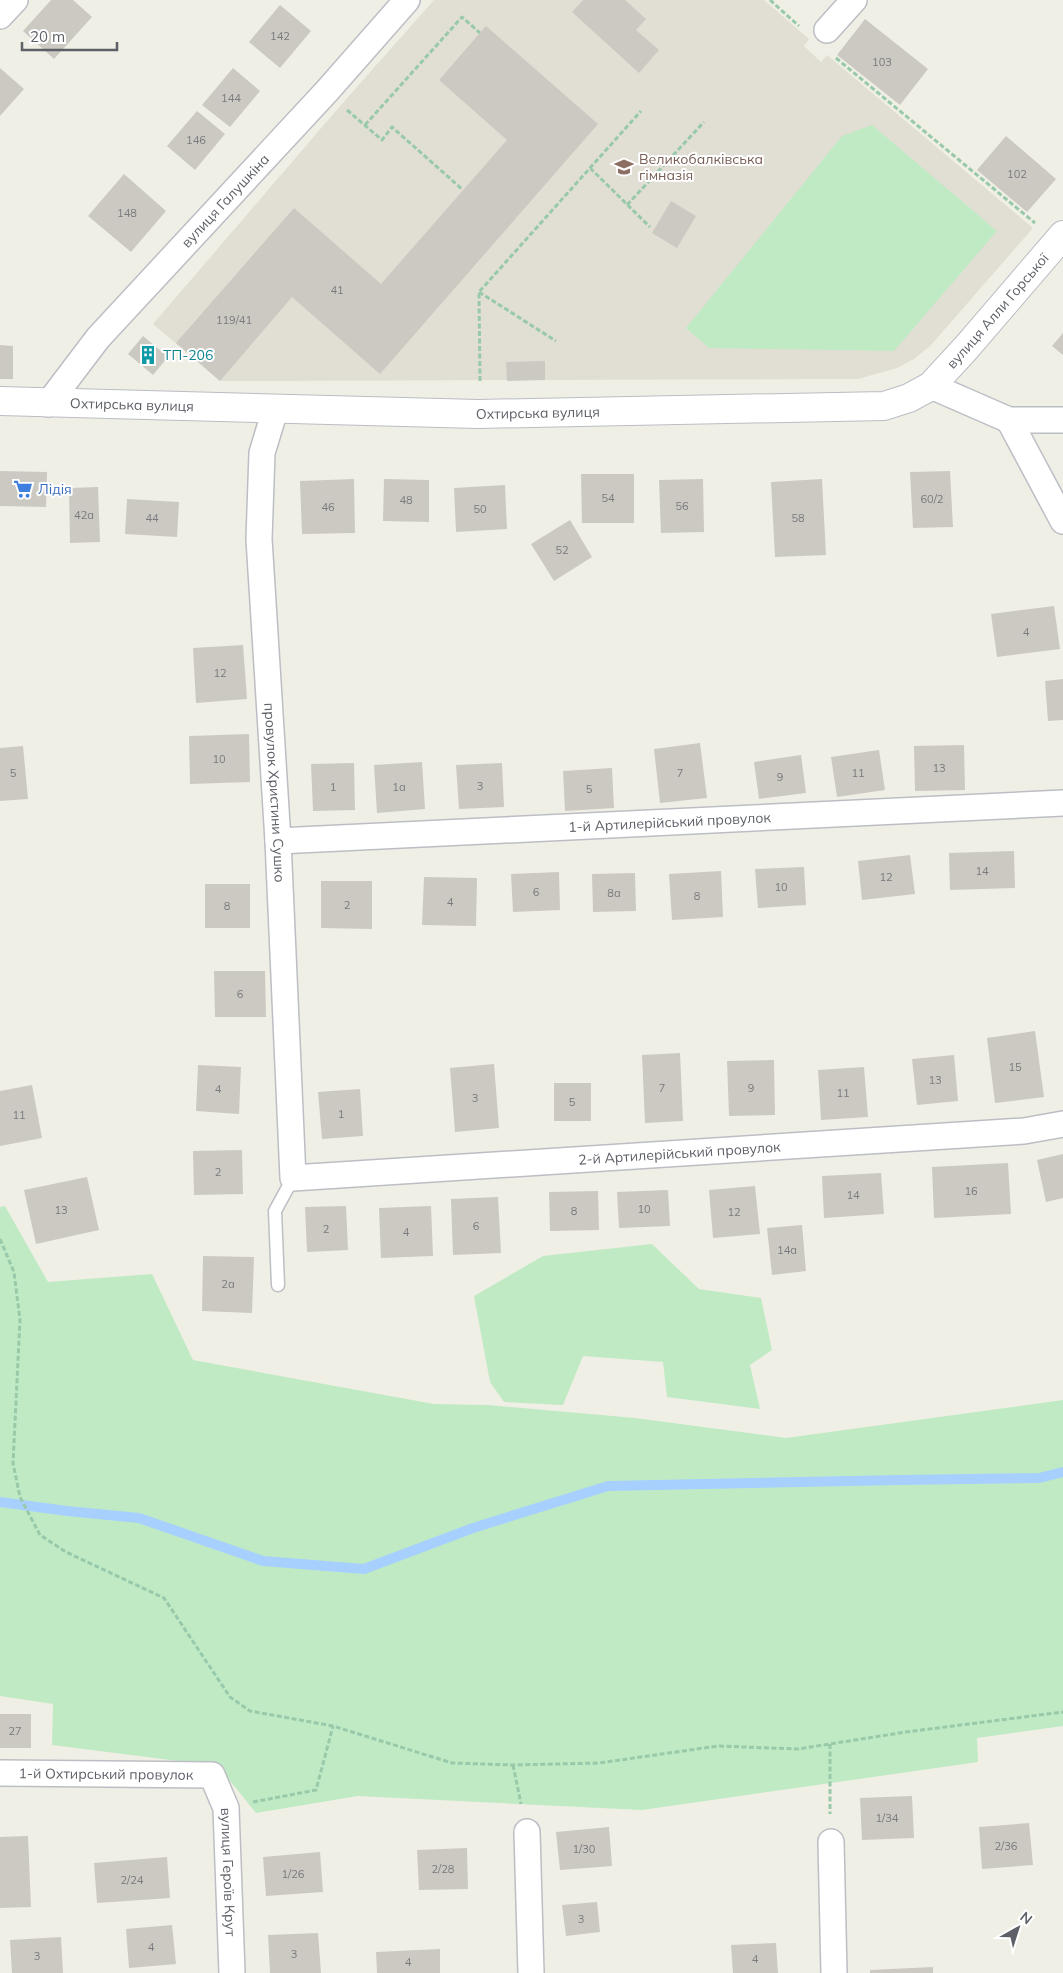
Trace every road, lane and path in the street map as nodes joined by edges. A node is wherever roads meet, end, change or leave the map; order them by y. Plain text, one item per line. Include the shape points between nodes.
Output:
1 (15, 0) edge
2 (408, 0) edge
3 (770, 0) edge
4 (854, 0) edge
5 (0, 16) edge
6 (815, 30) joint
7 (480, 34) dead end
8 (832, 55) dead end
9 (342, 105) dead end
10 (641, 111) dead end
11 (704, 122) dead end
12 (365, 125) junction
13 (590, 168) junction
14 (463, 190) dead end
15 (627, 205) junction
16 (1038, 225) dead end
17 (650, 227) dead end
18 (1063, 234) edge
19 (479, 292) junction
20 (556, 341) dead end
21 (480, 381) dead end
22 (932, 386) junction
23 (0, 401) edge
24 (48, 404) junction
25 (275, 410) junction
26 (1009, 420) junction
27 (1063, 420) edge
28 (1063, 520) edge
29 (1063, 802) edge
30 (278, 841) junction
31 (1063, 1124) edge
32 (293, 1178) junction
33 (0, 1239) edge
34 (278, 1285) dead end
35 (1063, 1712) edge
36 (333, 1726) junction
37 (830, 1744) junction
38 (513, 1766) junction
39 (0, 1773) edge
40 (212, 1775) joint
41 (226, 1808) junction
42 (526, 1832) joint
43 (831, 1842) joint
44 (232, 1973) edge
45 (531, 1973) edge
46 (834, 1973) edge

1 - 5 street
2 - 24 street, вулиця Галушкіна via 98,338
3 - 6 path
4 - 6 street
7 - 12 path via 462,17
8 - 16 path
9 - 12 path
10 - 13 path
11 - 15 path
12 - 14 path via 382,140 392,127
13 - 15 path
13 - 19 path
15 - 17 path
18 - 22 street, вулиця Алли Горської
19 - 20 path
19 - 21 path
22 - 25 street, Охтирська вулиця via 884,406 478,414
22 - 26 street
23 - 24 street, Охтирська вулиця
24 - 25 street, Охтирська вулиця
25 - 30 street, провулок Христини Сушко via 262,453 259,539
26 - 27 street
26 - 28 street
29 - 30 street, 1-й Артилерійський провулок
30 - 32 street, провулок Христини Сушко
31 - 32 street, 2-й Артилерійський провулок via 1005,1132
32 - 34 lane via 275,1211
33 - 36 path via 14,1272 20,1320 13,1463 20,1497 40,1535 66,1552 164,1598 230,1697 250,1711
35 - 37 path
36 - 38 path via 452,1763
36 - 41 path via 316,1790
37 - 38 path via 798,1749 718,1746 599,1763
37 - 43 path
38 - 42 path
39 - 40 street, 1-й Охтирський провулок
40 - 41 street, вулиця Героїв Крут
41 - 44 street, вулиця Героїв Крут
42 - 45 street
43 - 46 street

